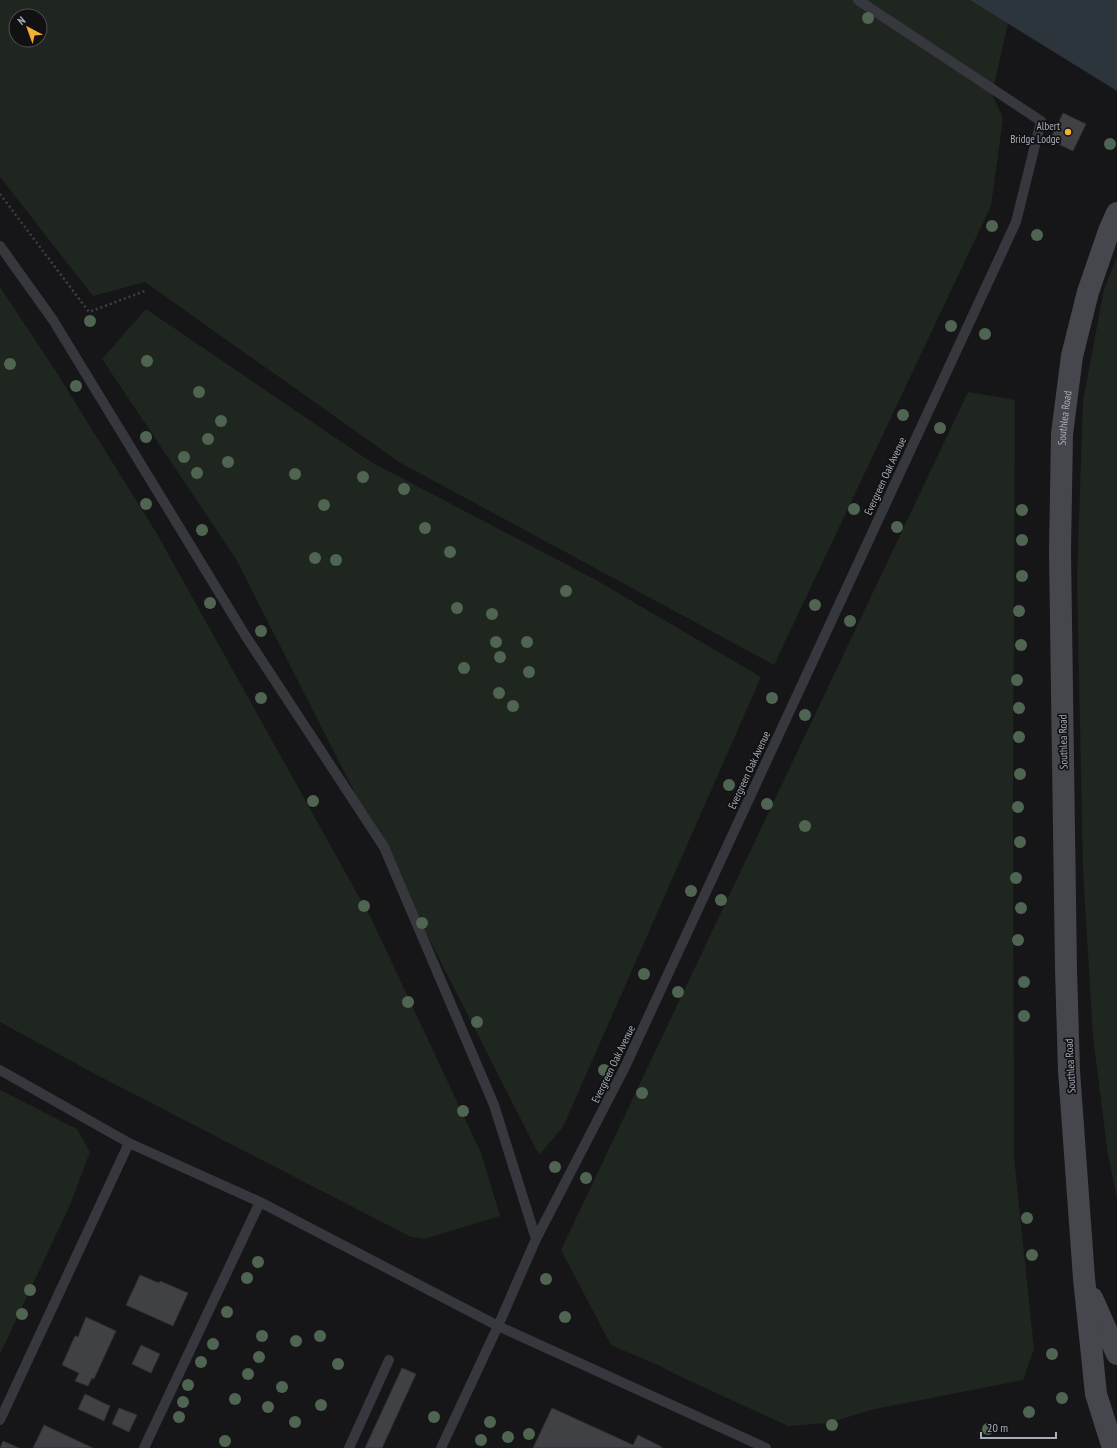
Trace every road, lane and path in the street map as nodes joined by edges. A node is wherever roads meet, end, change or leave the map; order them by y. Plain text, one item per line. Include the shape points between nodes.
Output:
1 (858, 0) edge
2 (0, 194) edge
3 (1117, 212) edge
4 (0, 246) edge
5 (145, 291) dead end
6 (0, 1070) edge
7 (129, 1143) junction
8 (260, 1202) junction
9 (536, 1239) junction
10 (1084, 1278) junction
11 (498, 1326) junction
12 (1117, 1354) edge
13 (390, 1360) dead end
14 (0, 1420) edge
15 (144, 1448) edge
16 (349, 1448) edge
17 (441, 1448) edge
18 (766, 1448) edge
19 (1112, 1448) edge

1 - 9 lane, Evergreen Oak Avenue via 1041,121 1016,222 625,1067
2 - 5 path via 89,312
3 - 10 main road, Southlea Road via 1088,292 1072,356 1062,434 1060,551 1066,978 1069,1071
4 - 9 lane via 53,320 245,635 384,847 494,1105
6 - 7 lane
7 - 8 lane
7 - 14 lane
8 - 11 lane
8 - 15 lane
9 - 11 lane, Evergreen Oak Avenue
10 - 12 main road, Southlea Road
10 - 19 main road, Southlea Road via 1096,1394
11 - 17 lane, Evergreen Oak Avenue
11 - 18 lane
13 - 16 lane

